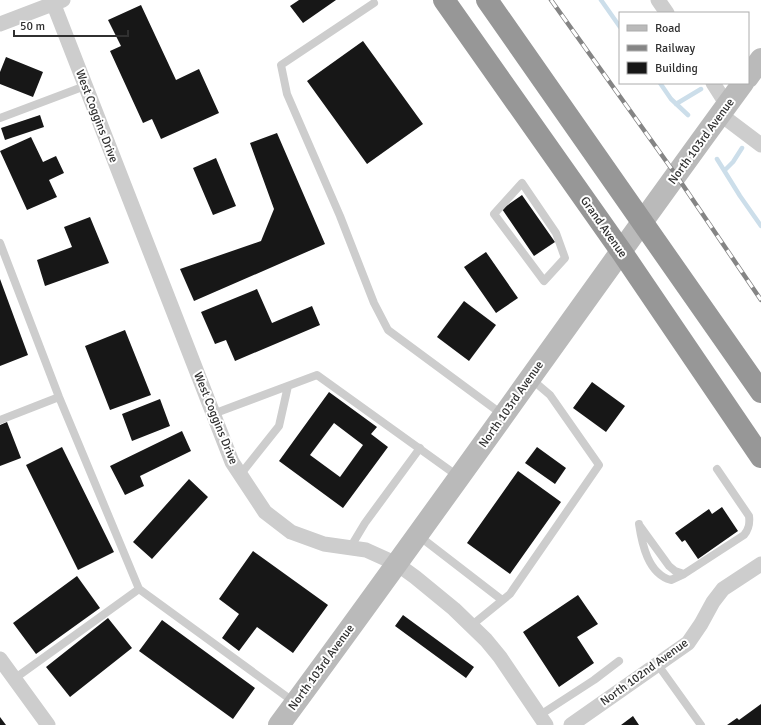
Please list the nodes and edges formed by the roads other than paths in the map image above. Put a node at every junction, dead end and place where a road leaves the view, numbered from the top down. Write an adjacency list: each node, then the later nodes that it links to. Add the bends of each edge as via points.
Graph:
1 (444, 0): 19 (highway, Grand Avenue)
2 (487, 0): 17 (highway)
3 (658, 0): 6 (street)
4 (56, 1): 7 (street); 12 (street, West Coggins Drive)
5 (374, 3): 25 (lane, via 281,65 287,94 340,216 374,304 388,330)
6 (666, 12)
7 (0, 24)
8 (761, 59): 9 (street)
9 (749, 75)
10 (713, 84): 13 (street)
11 (742, 84): 13 (street, North 103rd Avenue)
12 (85, 86): 14 (lane); 24 (street, West Coggins Drive)
13 (724, 110): 15 (street); 17 (street, North 103rd Avenue)
14 (0, 118)
15 (761, 145)
16 (522, 182): 16 (lane, via 494,214 544,281 565,258 556,233)
17 (642, 222): 19 (street, North 103rd Avenue); 22 (highway)
18 (0, 243): 23 (lane)
19 (621, 251): 20 (street, North 103rd Avenue); 28 (highway, Grand Avenue)
20 (530, 378): 25 (street, North 103rd Avenue); 38 (lane, via 550,395 599,465 510,594)
21 (288, 386): 24 (lane); 27 (lane, via 317,375); 30 (lane, via 279,426)
22 (761, 392)
23 (59, 397): 26 (lane); 37 (lane)
24 (213, 414): 30 (street, West Coggins Drive, via 232,462)
25 (504, 415): 31 (street, North 103rd Avenue)
26 (0, 420)
27 (420, 448): 31 (lane); 33 (lane, via 365,523)
28 (761, 457)
29 (717, 469): 36 (lane, via 749,516 748,529 744,535)
30 (240, 475): 33 (street, West Coggins Drive, via 265,512 291,532 324,544)
31 (460, 477): 32 (street, North 103rd Avenue)
32 (418, 535): 34 (street, North 103rd Avenue); 38 (lane)
33 (350, 548): 34 (street, West Coggins Drive, via 366,550)
34 (397, 564): 39 (street, West Coggins Drive); 44 (street, North 103rd Avenue)
35 (761, 564): 42 (street, North 102nd Avenue, via 723,589 688,643)
36 (684, 574): 36 (lane, via 669,566 639,524 643,549 660,576 671,580)
37 (139, 589): 43 (lane); 44 (lane)
38 (502, 600): 39 (lane)
39 (472, 625): 45 (street, West Coggins Drive, via 500,657)
40 (0, 660): 43 (street)
41 (619, 661): 45 (lane)
42 (658, 665): 48 (street, North 102nd Avenue); 49 (lane)
43 (14, 679): 46 (street)
44 (295, 703): 47 (street, North 103rd Avenue)
45 (543, 720)
46 (48, 725)
47 (279, 725)
48 (571, 725)
49 (701, 725)

